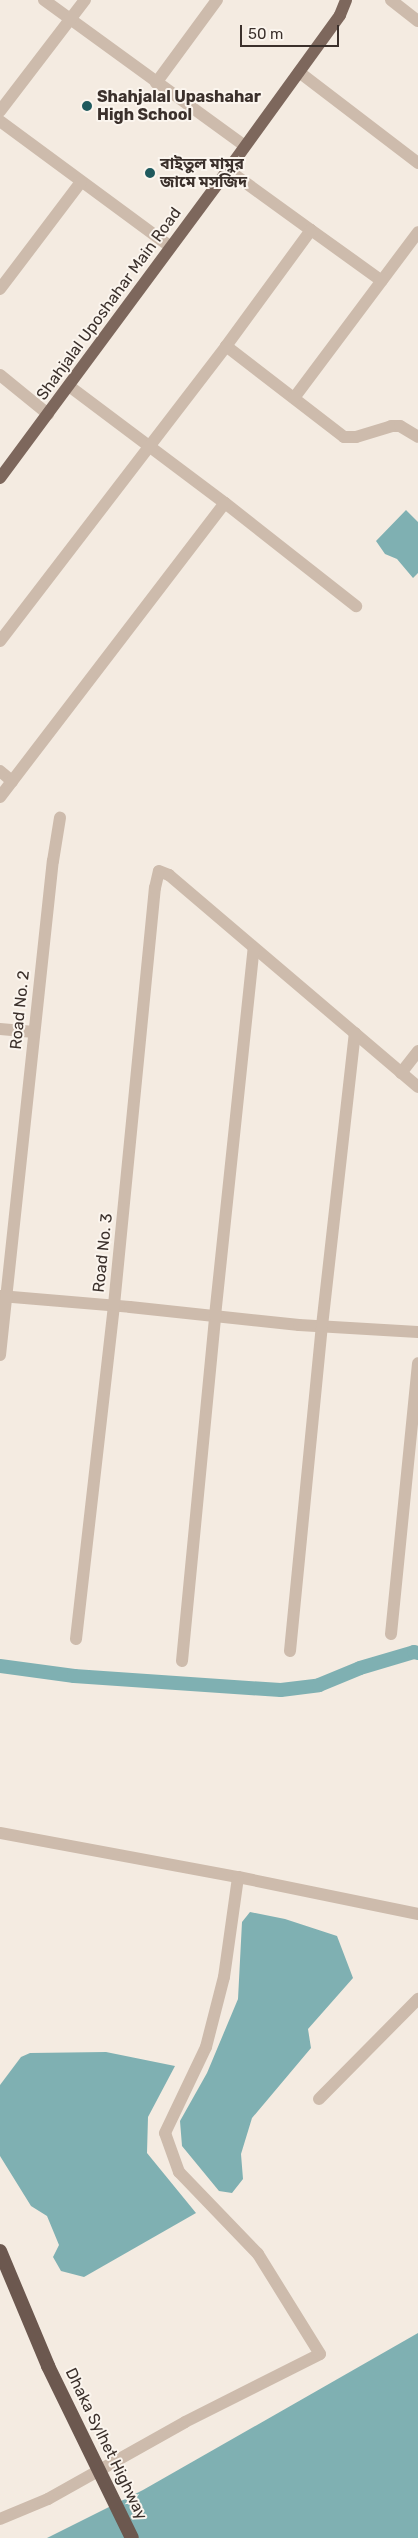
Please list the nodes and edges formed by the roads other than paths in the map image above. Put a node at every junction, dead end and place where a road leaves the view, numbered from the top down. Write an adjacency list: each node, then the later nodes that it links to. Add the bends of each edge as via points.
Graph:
1 (44, 0): 6 (street)
2 (85, 0): 6 (street)
3 (217, 0): 9 (street)
4 (346, 0): 8 (main road, Shahjalal Uposhahar Main Road, via 340,15)
5 (390, 0): 7 (street)
6 (70, 20): 9 (street); 10 (street)
7 (418, 21)
8 (299, 72): 12 (main road, Shahjalal Uposhahar Main Road); 13 (street)
9 (156, 83): 12 (street)
10 (0, 111)
11 (0, 121): 15 (street)
12 (245, 146): 14 (main road, Shahjalal Uposhahar Main Road)
13 (418, 164)
14 (228, 170): 16 (street); 18 (main road, Shahjalal Uposhahar Main Road)
15 (81, 182): 18 (street); 20 (street)
16 (310, 230): 19 (street); 21 (street)
17 (418, 232): 19 (street)
18 (171, 247): 23 (main road, Shahjalal Uposhahar Main Road)
19 (382, 281): 24 (street)
20 (0, 289)
21 (226, 346): 24 (street); 27 (street)
22 (0, 375): 25 (street)
23 (69, 386): 25 (main road, Shahjalal Uposhahar Main Road); 27 (street)
24 (294, 398): 26 (street, via 344,437 356,438 391,426 400,426)
25 (48, 414): 28 (main road, Shahjalal Uposhahar Main Road)
26 (418, 437)
27 (148, 447): 29 (street); 31 (street)
28 (0, 478)
29 (225, 503): 30 (street); 33 (street)
30 (356, 606)
31 (0, 641)
32 (0, 771): 33 (street)
33 (12, 781): 34 (street)
34 (0, 797)
35 (60, 818): 38 (street, Road No. 2)
36 (254, 948): 39 (street); 44 (street, Road No. 3, via 169,875 159,871); 45 (street)
37 (0, 1029): 38 (street)
38 (34, 1032): 43 (street, Road No. 2)
39 (355, 1033): 41 (street); 46 (street)
40 (418, 1051): 41 (street)
41 (401, 1073): 42 (street)
42 (418, 1087)
43 (3, 1297): 44 (street); 48 (street, Road No. 2)
44 (114, 1305): 45 (street); 51 (street, Road No. 3)
45 (215, 1316): 46 (street); 53 (street)
46 (322, 1326): 47 (street); 52 (street)
47 (418, 1332)
48 (0, 1356)
49 (418, 1363): 50 (street)
50 (392, 1634)
51 (76, 1639)
52 (290, 1651)
53 (182, 1661)
54 (0, 1833): 55 (street)
55 (238, 1877): 56 (street); 60 (street, via 224,1977 206,2047 165,2133 179,2172 258,2254 320,2354 185,2422 48,2499)
56 (418, 1914)
57 (418, 1999): 58 (street)
58 (319, 2099)
59 (0, 2251): 61 (highway, Dhaka Sylhet Highway, bridge, via 48,2366)
60 (0, 2519)
61 (132, 2538)

